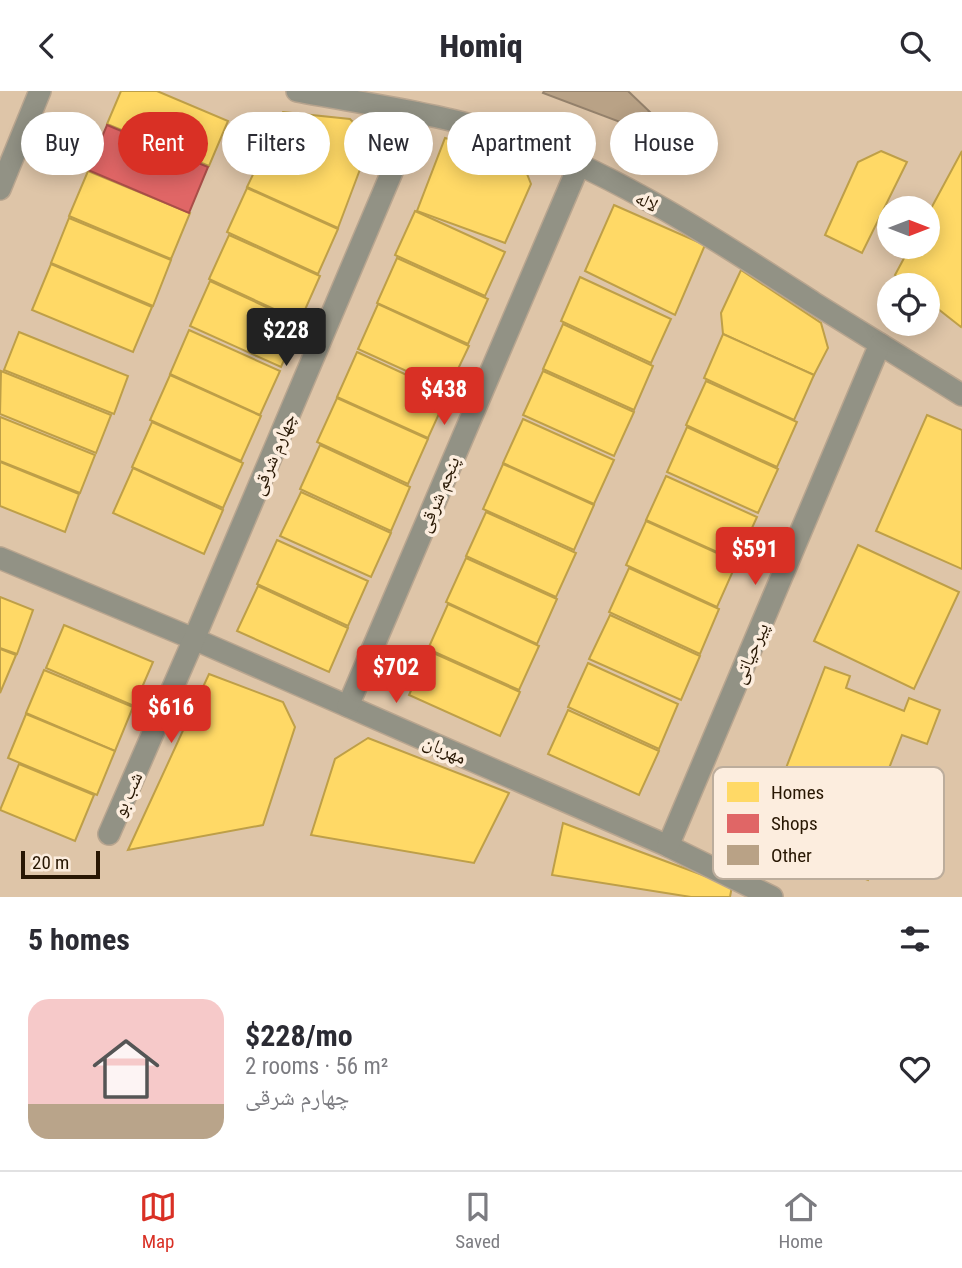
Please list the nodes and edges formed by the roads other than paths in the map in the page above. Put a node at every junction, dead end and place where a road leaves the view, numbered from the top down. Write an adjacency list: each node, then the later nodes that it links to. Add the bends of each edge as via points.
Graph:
1 (40, 91): 7 (street)
2 (296, 91): 3 (street, لاله)
3 (412, 112)
4 (596, 174): 8 (street, لاله, via 703,232)
5 (391, 175): 11 (street, چهارم شرقی)
6 (575, 175): 12 (street, پنجم شرقی)
7 (0, 189)
8 (880, 344): 9 (street, لاله); 14 (street, پیرحیاتی)
9 (962, 394)
10 (0, 558): 11 (street, مهربان)
11 (194, 639): 12 (street, مهربان); 13 (street, شب بو)
12 (348, 706): 14 (street, مهربان)
13 (109, 834)
14 (668, 846): 15 (street, مهربان)
15 (713, 868)
16 (735, 879): 17 (street, مهربان)
17 (772, 897)

